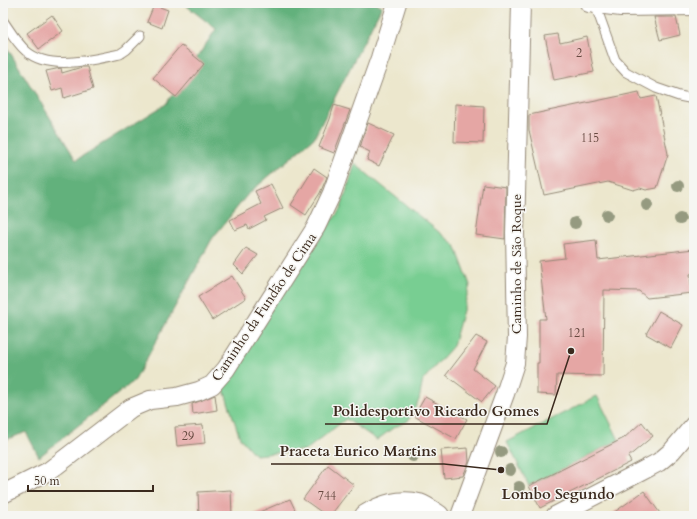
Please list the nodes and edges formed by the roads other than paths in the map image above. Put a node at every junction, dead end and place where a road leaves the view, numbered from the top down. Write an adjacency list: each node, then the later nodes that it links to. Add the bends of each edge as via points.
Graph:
1 (397, 3): 9 (street, Caminho da Fundão de Cima, via 332,193 316,227 226,369 212,385 199,391 150,400 131,408 49,471)
2 (521, 3): 12 (street, Caminho de São Roque, via 515,233 517,337 514,363)
3 (592, 4): 4 (street, via 621,7); 7 (lane, via 615,60 626,72 656,88)
4 (694, 6)
5 (3, 22): 6 (lane, via 26,51 34,57 63,63 120,54)
6 (140, 36)
7 (694, 99)
8 (694, 425): 13 (street, via 659,462)
9 (3, 494)
10 (366, 516): 11 (main road, via 383,507 407,503 420,505)
11 (438, 516)
12 (460, 516)
13 (555, 516)

